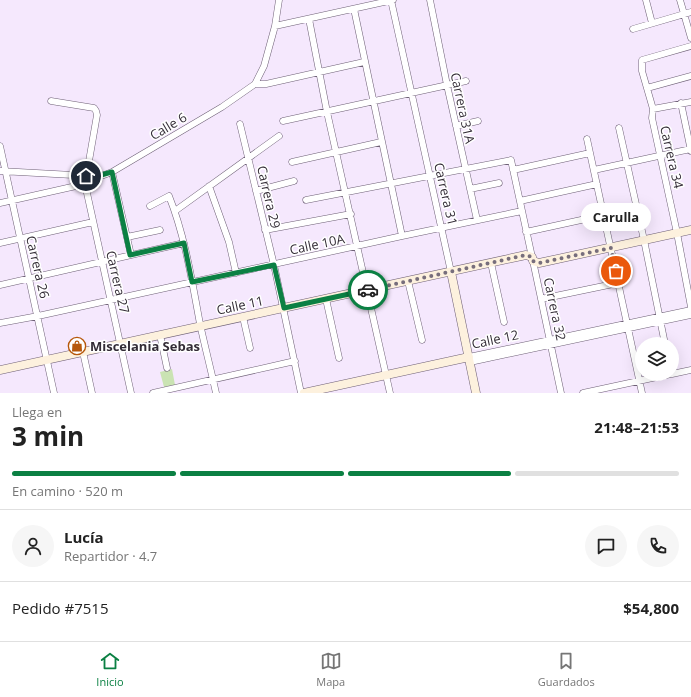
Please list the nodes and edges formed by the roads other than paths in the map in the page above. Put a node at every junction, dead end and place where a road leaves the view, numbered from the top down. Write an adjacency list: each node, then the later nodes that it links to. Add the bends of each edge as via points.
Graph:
1 (279, 0): 10 (street, Calle 6)
2 (392, 0): 6 (street); 21 (street, Carrera 31)
3 (430, 0): 19 (street, Carrera 31A)
4 (646, 0): 9 (street)
5 (680, 0): 7 (street)
6 (354, 9): 8 (street); 14 (street)
7 (688, 13): 9 (street); 12 (street)
8 (309, 18): 10 (street); 15 (street)
9 (652, 23): 11 (street)
10 (275, 26): 18 (street, Calle 6, via 264,66)
11 (633, 29)
12 (691, 38)
13 (691, 46): 20 (street, Carrera 34, via 642,60)
14 (364, 62): 15 (street); 23 (street)
15 (319, 72): 18 (street, via 266,84); 27 (street)
16 (691, 76): 20 (street)
17 (466, 81): 19 (street)
18 (255, 84): 48 (street, Calle 6, via 222,107)
19 (447, 85): 21 (street); 31 (street, Carrera 31A)
20 (647, 88): 26 (street, Carrera 34)
21 (411, 93): 23 (street); 50 (street, Carrera 31)
22 (51, 101): 49 (street, Carrera 27, via 94,108 96,111)
23 (373, 102): 27 (street); 35 (street)
24 (691, 102): 25 (street)
25 (681, 103): 26 (street); 37 (street)
26 (653, 109): 40 (street, Carrera 34, via 652,118)
27 (327, 112): 28 (street); 38 (street)
28 (284, 121)
29 (478, 121): 31 (street)
30 (240, 124): 41 (street, Carrera 29)
31 (456, 126): 44 (street, Carrera 31A)
32 (619, 128): 43 (street)
33 (279, 136): 41 (street)
34 (587, 139): 39 (street)
35 (381, 142): 38 (street); 54 (street)
36 (0, 149): 47 (street, Carrera 26)
37 (691, 150): 40 (street)
38 (336, 152): 42 (street); 59 (street)
39 (590, 153): 45 (street); 46 (street)
40 (660, 156): 43 (street); 76 (street, Carrera 34)
41 (248, 158): 56 (street); 58 (street, Carrera 29)
42 (292, 162)
43 (626, 163): 46 (street); 80 (street)
44 (466, 169): 45 (street, Carrera 32, via 511,160); 50 (street); 57 (street, Carrera 31A)
45 (513, 170): 62 (street, Carrera 32)
46 (594, 170): 55 (street)
47 (3, 171): 49 (street, Calle 6); 60 (street, Carrera 26)
48 (112, 172): 49 (street, Calle 6); 78 (street)
49 (86, 176): 53 (street, Carrera 27)
50 (430, 176): 54 (street); 71 (street, Carrera 31)
51 (294, 180): 58 (street)
52 (499, 183): 57 (street)
53 (85, 184): 60 (street); 70 (street, Carrera 27)
54 (390, 184): 59 (street); 77 (street)
55 (597, 184): 62 (street); 68 (street)
56 (210, 186): 65 (street); 91 (street, via 229,242)
57 (470, 189): 69 (street, Carrera 31A)
58 (256, 191): 73 (street, Carrera 29)
59 (346, 192): 61 (street); 67 (street)
60 (12, 200): 63 (street); 79 (street, Carrera 26)
61 (306, 200)
62 (520, 201): 66 (street, Carrera 32)
63 (0, 203)
64 (150, 206): 65 (street, via 169,196)
65 (175, 211): 82 (street)
66 (522, 211): 69 (street, Calle 10A); 75 (street, Carrera 32)
67 (351, 214): 73 (street); 83 (street)
68 (604, 215): 75 (street); 84 (street)
69 (477, 220): 71 (street, Calle 10A)
70 (93, 222): 79 (street); 87 (street, Carrera 27)
71 (441, 228): 77 (street, Calle 10A); 90 (street, Carrera 31)
72 (160, 230): 78 (street)
73 (265, 230): 89 (street, Carrera 29)
74 (691, 230): 76 (street, Calle 11)
75 (526, 232): 86 (street, Carrera 32)
76 (677, 233): 80 (street, Calle 11); 102 (street, Carrera 34)
77 (402, 236): 83 (street, Calle 10A)
78 (126, 237): 85 (street)
79 (20, 238): 81 (street); 92 (street, Carrera 26)
80 (644, 240): 84 (street, Calle 11); 106 (street)
81 (0, 243)
82 (184, 243): 85 (street); 94 (street)
83 (358, 246): 89 (street, Calle 10A); 97 (street)
84 (611, 248): 86 (street, Calle 11, via 539,263); 95 (street)
85 (130, 255): 87 (street)
86 (532, 259): 88 (street, Calle 11, via 526,255); 99 (street, Carrera 32)
87 (102, 261): 92 (street); 100 (street, Carrera 27)
88 (491, 263): 90 (street, Calle 11); 107 (street)
89 (274, 265): 91 (street, Calle 10A); 101 (street, Carrera 29)
90 (451, 272): 93 (street, Calle 11); 120 (street, Carrera 31)
91 (236, 273): 94 (street, Calle 10A)
92 (29, 278): 96 (street); 104 (street, Carrera 26)
93 (408, 281): 97 (street, Calle 11); 113 (street)
94 (192, 282): 100 (street, Calle 10A); 109 (street)
95 (618, 282): 99 (street); 110 (street)
96 (0, 284)
97 (367, 290): 98 (street, Calle 11); 127 (street)
98 (326, 299): 101 (street, Calle 11); 118 (street)
99 (541, 299): 114 (street, Carrera 32)
100 (111, 300): 104 (street, Calle 10A); 115 (street, Carrera 27)
101 (284, 308): 105 (street, Calle 11); 121 (street, Carrera 29)
102 (691, 308): 106 (street, Calle 12)
103 (691, 315): 106 (street, Calle 12)
104 (38, 316): 108 (street, Calle 10A); 119 (street, Carrera 26)
105 (243, 317): 109 (street, Calle 11); 116 (street)
106 (660, 319): 110 (street, Calle 12); 112 (street)
107 (504, 322)
108 (0, 323)
109 (200, 326): 111 (street, Calle 11); 128 (street)
110 (627, 326): 114 (street, Calle 12); 122 (street)
111 (160, 335): 115 (street, Calle 11); 123 (street)
112 (664, 337)
113 (422, 340)
114 (550, 342): 120 (street, Calle 12); 139 (street, Carrera 32)
115 (121, 344): 117 (street, Calle 11); 132 (street, Carrera 27)
116 (250, 348)
117 (83, 352): 119 (street, Calle 11); 131 (street)
118 (339, 358)
119 (47, 360): 124 (street, Calle 11); 130 (street, Carrera 26)
120 (469, 360): 127 (street, Calle 12); 138 (street, Carrera 31)
121 (295, 361): 128 (street); 135 (street, Carrera 29)
122 (635, 363)
123 (167, 368)
124 (0, 370)
125 (691, 370): 126 (street)
126 (679, 373)
127 (387, 377): 135 (street, Calle 12); 136 (street, Calle 12); 137 (street)
128 (213, 380): 133 (street); 134 (street)
129 (639, 381): 140 (street); 141 (street)
130 (54, 393)
131 (92, 393)
132 (131, 393)
133 (153, 393)
134 (216, 393)
135 (303, 393)
136 (323, 393)
137 (390, 393)
138 (476, 393)
139 (561, 393)
140 (583, 393)
141 (642, 393)

